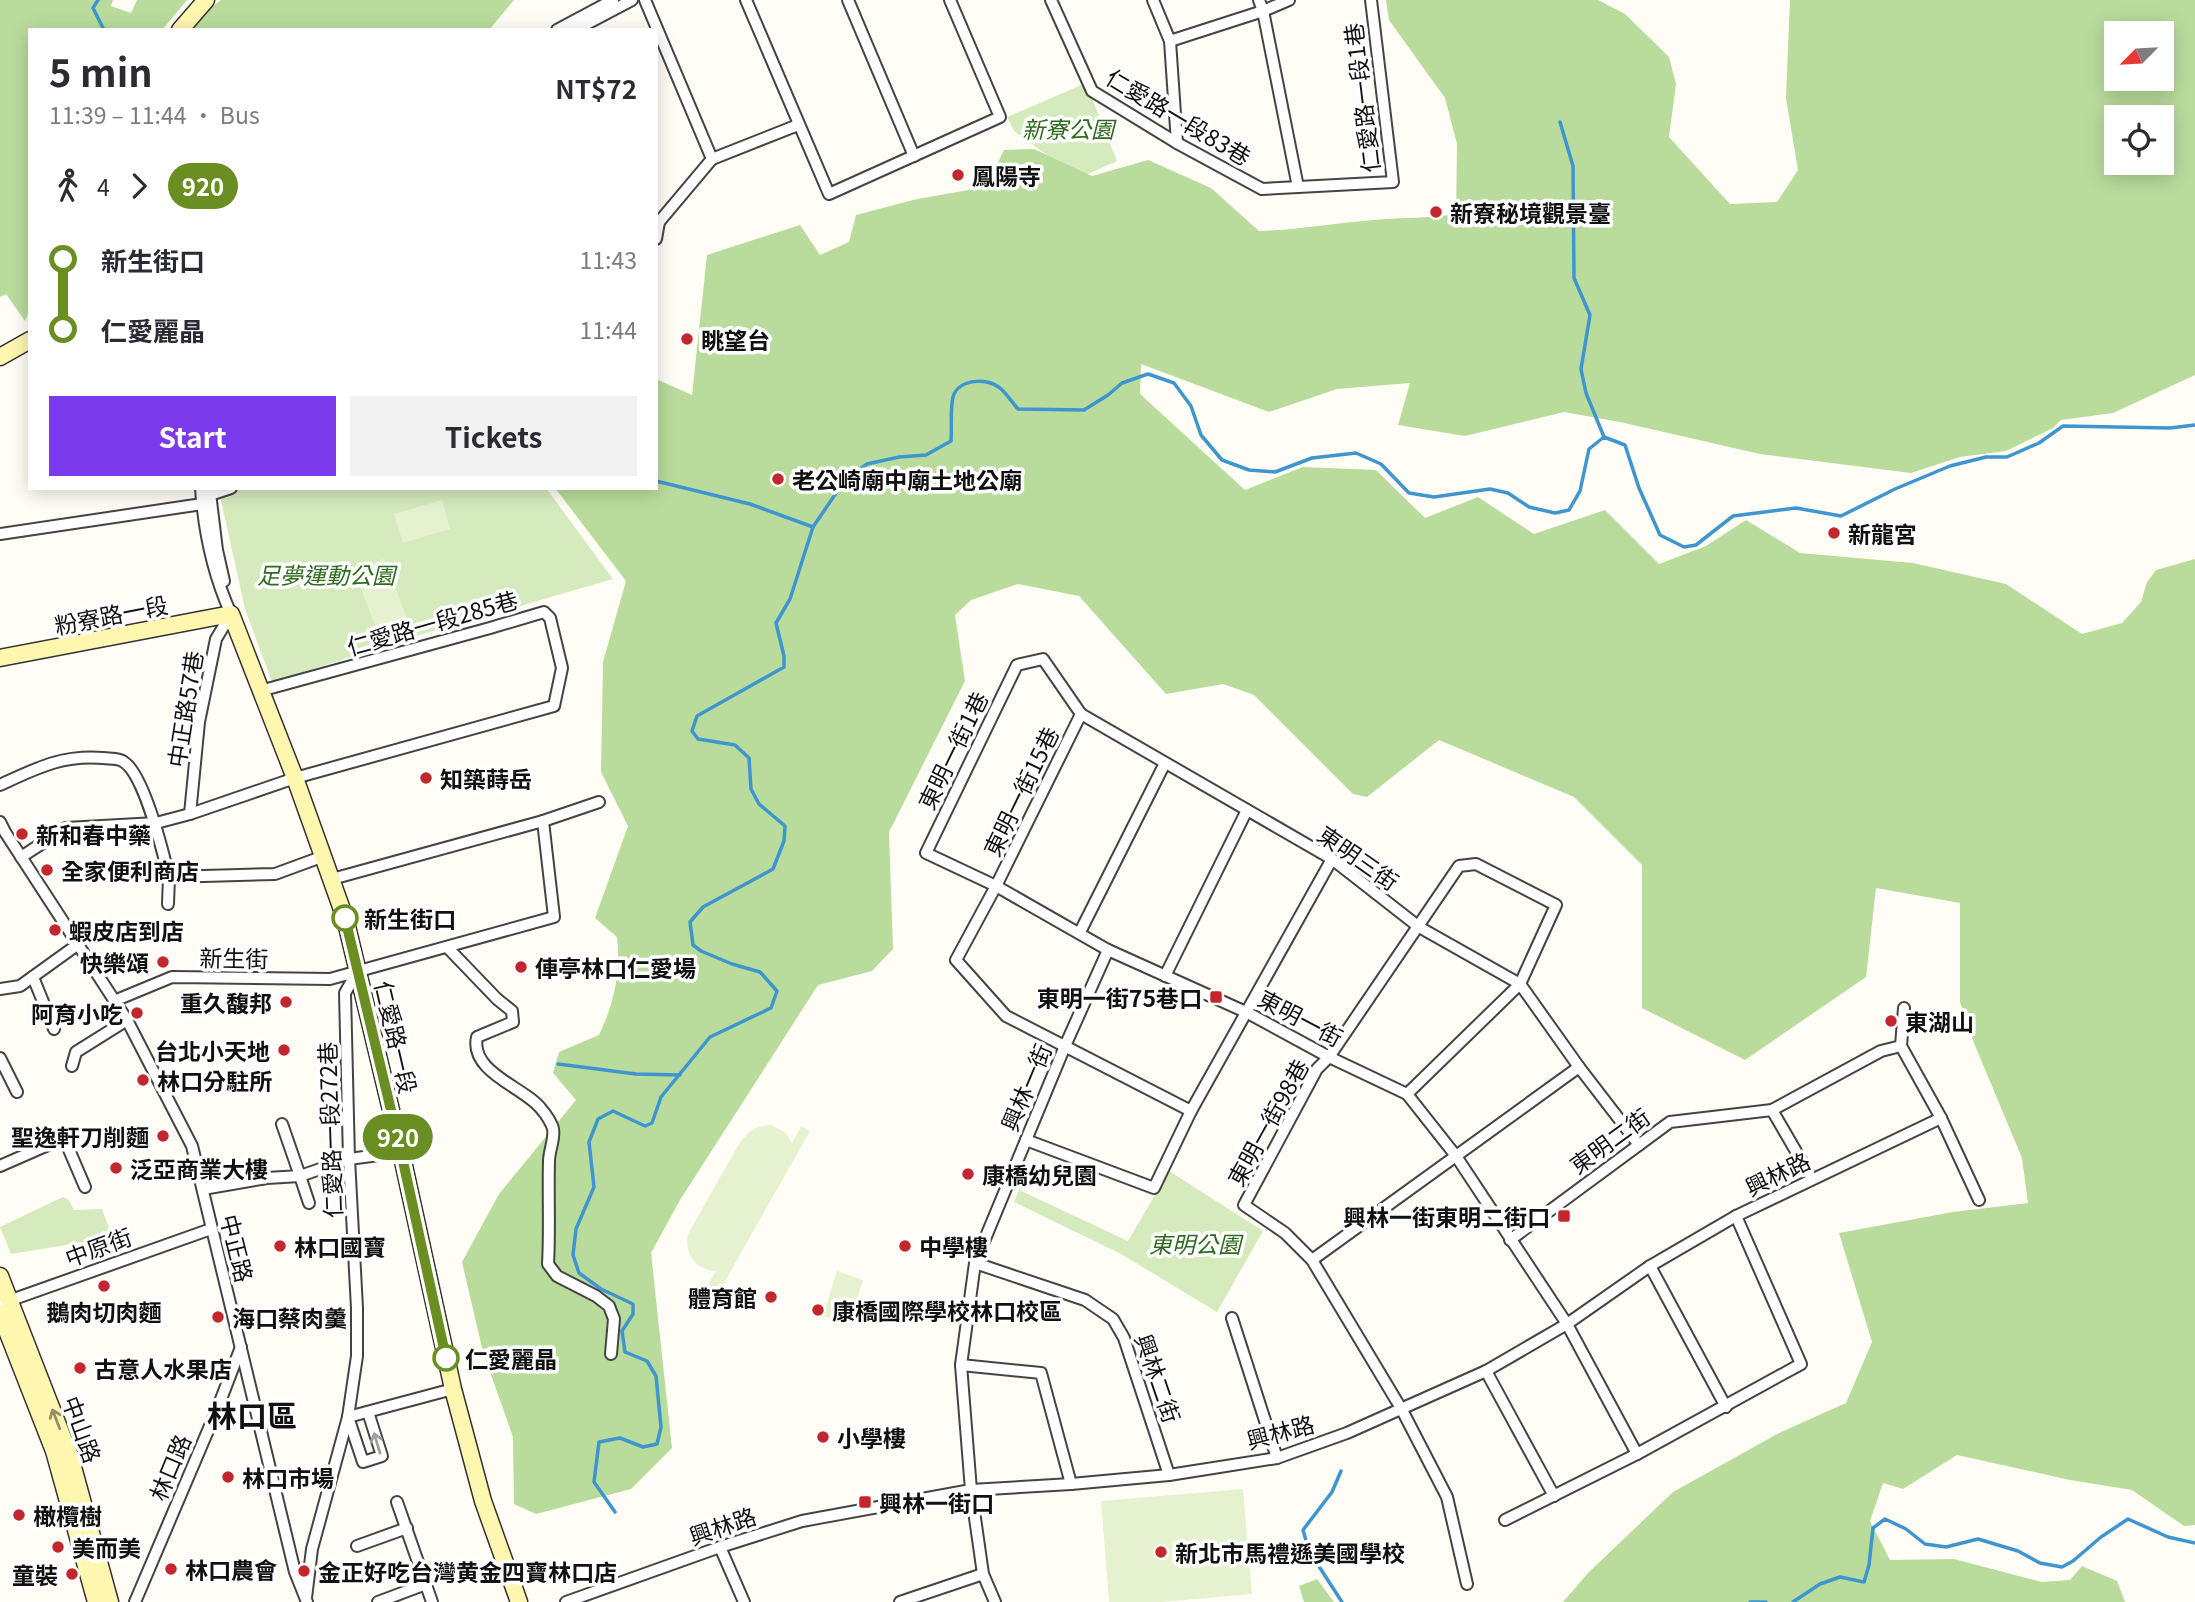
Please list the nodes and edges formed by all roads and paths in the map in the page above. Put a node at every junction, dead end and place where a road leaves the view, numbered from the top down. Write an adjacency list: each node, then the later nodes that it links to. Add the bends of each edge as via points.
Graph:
1 (206, 0): 13 (main road)
2 (613, 0): 14 (street)
3 (632, 0): 15 (street)
4 (645, 0): 16 (street)
5 (746, 0): 19 (street)
6 (848, 0): 21 (street)
7 (950, 0): 21 (street, via 1000,117)
8 (1051, 0): 20 (street, 仁愛路一段83巷, via 1092,91)
9 (1153, 0): 18 (street)
10 (1289, 0): 12 (street)
11 (1371, 0): 23 (street, 仁愛路一段1巷, via 1393,182)
12 (1261, 5): 18 (street); 23 (street)
13 (182, 28)
14 (561, 28)
15 (579, 28)
16 (657, 28)
17 (658, 31): 22 (street)
18 (1170, 41): 20 (street)
19 (798, 125): 21 (street, via 829,194); 22 (street)
20 (1177, 143): 23 (street, 仁愛路一段83巷, via 1262,189)
21 (914, 156)
22 (712, 159): 24 (street)
23 (1298, 187)
24 (658, 220)
25 (28, 341): 26 (main road)
26 (0, 357)
27 (207, 490): 28 (street, 仁愛路一段); 30 (street, 仁愛路一段)
28 (202, 504): 29 (street); 30 (street, 仁愛路一段, via 209,552)
29 (0, 534)
30 (231, 614): 31 (main road, 粉寮路一段); 33 (main road, 仁愛路一段); 40 (street, 中正路57巷, via 216,639 199,722)
31 (0, 658)
32 (1017, 665): 34 (street, 東明三街, via 1042,659); 44 (street, 東明一街1巷)
33 (260, 691): 36 (main road, 仁愛路一段); 36 (street, 仁愛路一段285巷, via 544,612 550,618 562,668 554,706)
34 (1081, 714): 35 (street, 東明三街); 50 (street, 東明一街15巷)
35 (1165, 763): 39 (street, 東明三街); 53 (street)
36 (295, 778): 40 (street); 46 (main road, 仁愛路一段)
37 (0, 785): 42 (street, via 45,764 79,757 122,759 131,767)
38 (599, 802): 41 (street)
39 (1247, 810): 47 (street, 東明三街); 58 (street)
40 (190, 814): 42 (street)
41 (543, 821): 49 (street); 55 (street, 新生街, via 554,917)
42 (156, 822): 45 (street, via 66,828); 48 (street)
43 (2, 829): 45 (street, 中正路)
44 (926, 853): 50 (street, 東明一街)
45 (20, 856): 54 (street, 中正路)
46 (324, 856): 48 (street, via 275,874); 49 (main road, 仁愛路一段)
47 (1332, 859): 52 (street, 東明三街); 64 (street)
48 (169, 877): 51 (street)
49 (332, 879): 57 (main road, 仁愛路一段)
50 (996, 886): 53 (street, 東明一街); 67 (street, 東明一街15巷, via 956,960 1006,1017)
51 (168, 904)
52 (1419, 927): 60 (street, 東明三街); 60 (street, via 1459,866 1475,864 1556,905); 69 (street)
53 (1080, 932): 56 (street, 東明一街)
54 (78, 945): 59 (street); 62 (street, 中正路)
55 (447, 947): 57 (street, 新生街); 102 (street, via 512,1012 513,1022 477,1037 475,1044 481,1059 541,1108 553,1129 548,1264 557,1276 609,1306 614,1319)
56 (1108, 950): 58 (street, 東明一街); 67 (street, 興林一街)
57 (358, 970): 62 (street, 新生街, via 330,979 172,977); 81 (main road, 仁愛路一段); 83 (street, 仁愛路一段272巷, via 345,993)
58 (1165, 976): 64 (street, 東明一街)
59 (33, 977): 61 (street, via 20,986); 66 (street)
60 (1520, 984): 72 (street, 東明三街); 74 (street)
61 (0, 989)
62 (114, 1000): 65 (street, 中正路)
63 (1903, 1008): 68 (street)
64 (1248, 1013): 69 (street, 東明一街); 76 (street)
65 (127, 1020): 71 (street, via 76,1052); 88 (street, 中正路, via 192,1146)
66 (54, 1029)
67 (1065, 1046): 76 (street); 79 (street, 興林一街)
68 (1901, 1046): 75 (street, 東明二街, via 1881,1051); 77 (street)
69 (1329, 1056): 74 (street, 東明一街); 94 (street, 東明一街98巷, via 1317,1069 1244,1205 1285,1233)
70 (0, 1058): 73 (street)
71 (72, 1066)
72 (1579, 1067): 80 (street, 東明三街); 82 (street)
73 (17, 1092)
74 (1407, 1094): 82 (street, 東明一街)
75 (1772, 1110): 80 (street, 東明二街, via 1670,1122); 86 (street)
76 (1191, 1111): 79 (street, via 1154,1188)
77 (1941, 1118): 86 (street, 興林路); 89 (street)
78 (282, 1124): 85 (street)
79 (1026, 1140): 95 (street, 興林一街)
80 (1639, 1144): 93 (street, 東明二街)
81 (401, 1152): 83 (street); 105 (main road, 仁愛路一段)
82 (1455, 1156): 93 (street, 東明一街); 94 (street)
83 (349, 1159): 85 (street); 109 (street, 仁愛路一段272巷, via 357,1356)
84 (0, 1166): 87 (street, via 64,1138)
85 (300, 1176): 88 (street); 90 (street)
86 (1812, 1179): 91 (street, 興林路)
87 (85, 1186)
88 (203, 1189): 92 (street, 中正路)
89 (1979, 1200)
90 (309, 1203)
91 (1736, 1216): 96 (street, 興林路); 106 (street, via 1801,1364)
92 (211, 1229): 98 (street, 中原街); 101 (street, 中正路)
93 (1510, 1240): 100 (street, 東明一街)
94 (1312, 1260): 107 (street)
95 (975, 1263): 103 (street, 興林一街); 112 (street, 興林二街, via 1085,1300 1113,1319 1124,1338)
96 (1650, 1265): 100 (street, 興林路); 106 (street)
97 (0, 1276): 98 (main road, 中山路)
98 (3, 1306): 125 (main road, 中山路, via 54,1451); 126 (main road, 中山路, one-way to 98, via 70,1457)
99 (1232, 1318): 111 (street)
100 (1567, 1324): 104 (street, 興林路); 110 (street, 東明一街)
101 (241, 1347): 124 (street, 中正路, via 295,1572); 127 (street, 林口路)
102 (611, 1354)
103 (961, 1365): 113 (street, via 1041,1373); 114 (street, 興林一街)
104 (1486, 1371): 107 (street, 興林路); 115 (street)
105 (453, 1389): 108 (street); 130 (main road, 仁愛路一段, via 483,1501)
106 (1726, 1406): 110 (street)
107 (1402, 1410): 111 (street, 興林路); 123 (street, via 1447,1497)
108 (368, 1412): 109 (street); 109 (street, one-way to 108, via 363,1462 382,1456)
109 (348, 1417): 124 (street, 仁愛路一段272巷, via 312,1549)
110 (1636, 1454): 115 (street)
111 (1277, 1458): 112 (street, 興林路)
112 (1169, 1475): 113 (street, 興林路)
113 (1070, 1484): 114 (street, 興林路)
114 (971, 1490): 120 (street, 興林路, via 802,1521); 121 (street, 興林一街)
115 (1554, 1496): 117 (street)
116 (397, 1502): 118 (street)
117 (1505, 1520)
118 (407, 1528): 119 (street); 122 (street)
119 (357, 1546)
120 (720, 1547): 131 (street, 興林路); 132 (street)
121 (983, 1574): 133 (street); 134 (street, 興林一街)
122 (426, 1584): 128 (street); 129 (street)
123 (1467, 1584)
124 (307, 1601)
125 (96, 1602)
126 (110, 1602)
127 (135, 1602)
128 (378, 1602)
129 (432, 1602)
130 (519, 1602)
131 (566, 1602)
132 (744, 1602)
133 (900, 1602)
134 (995, 1602)

